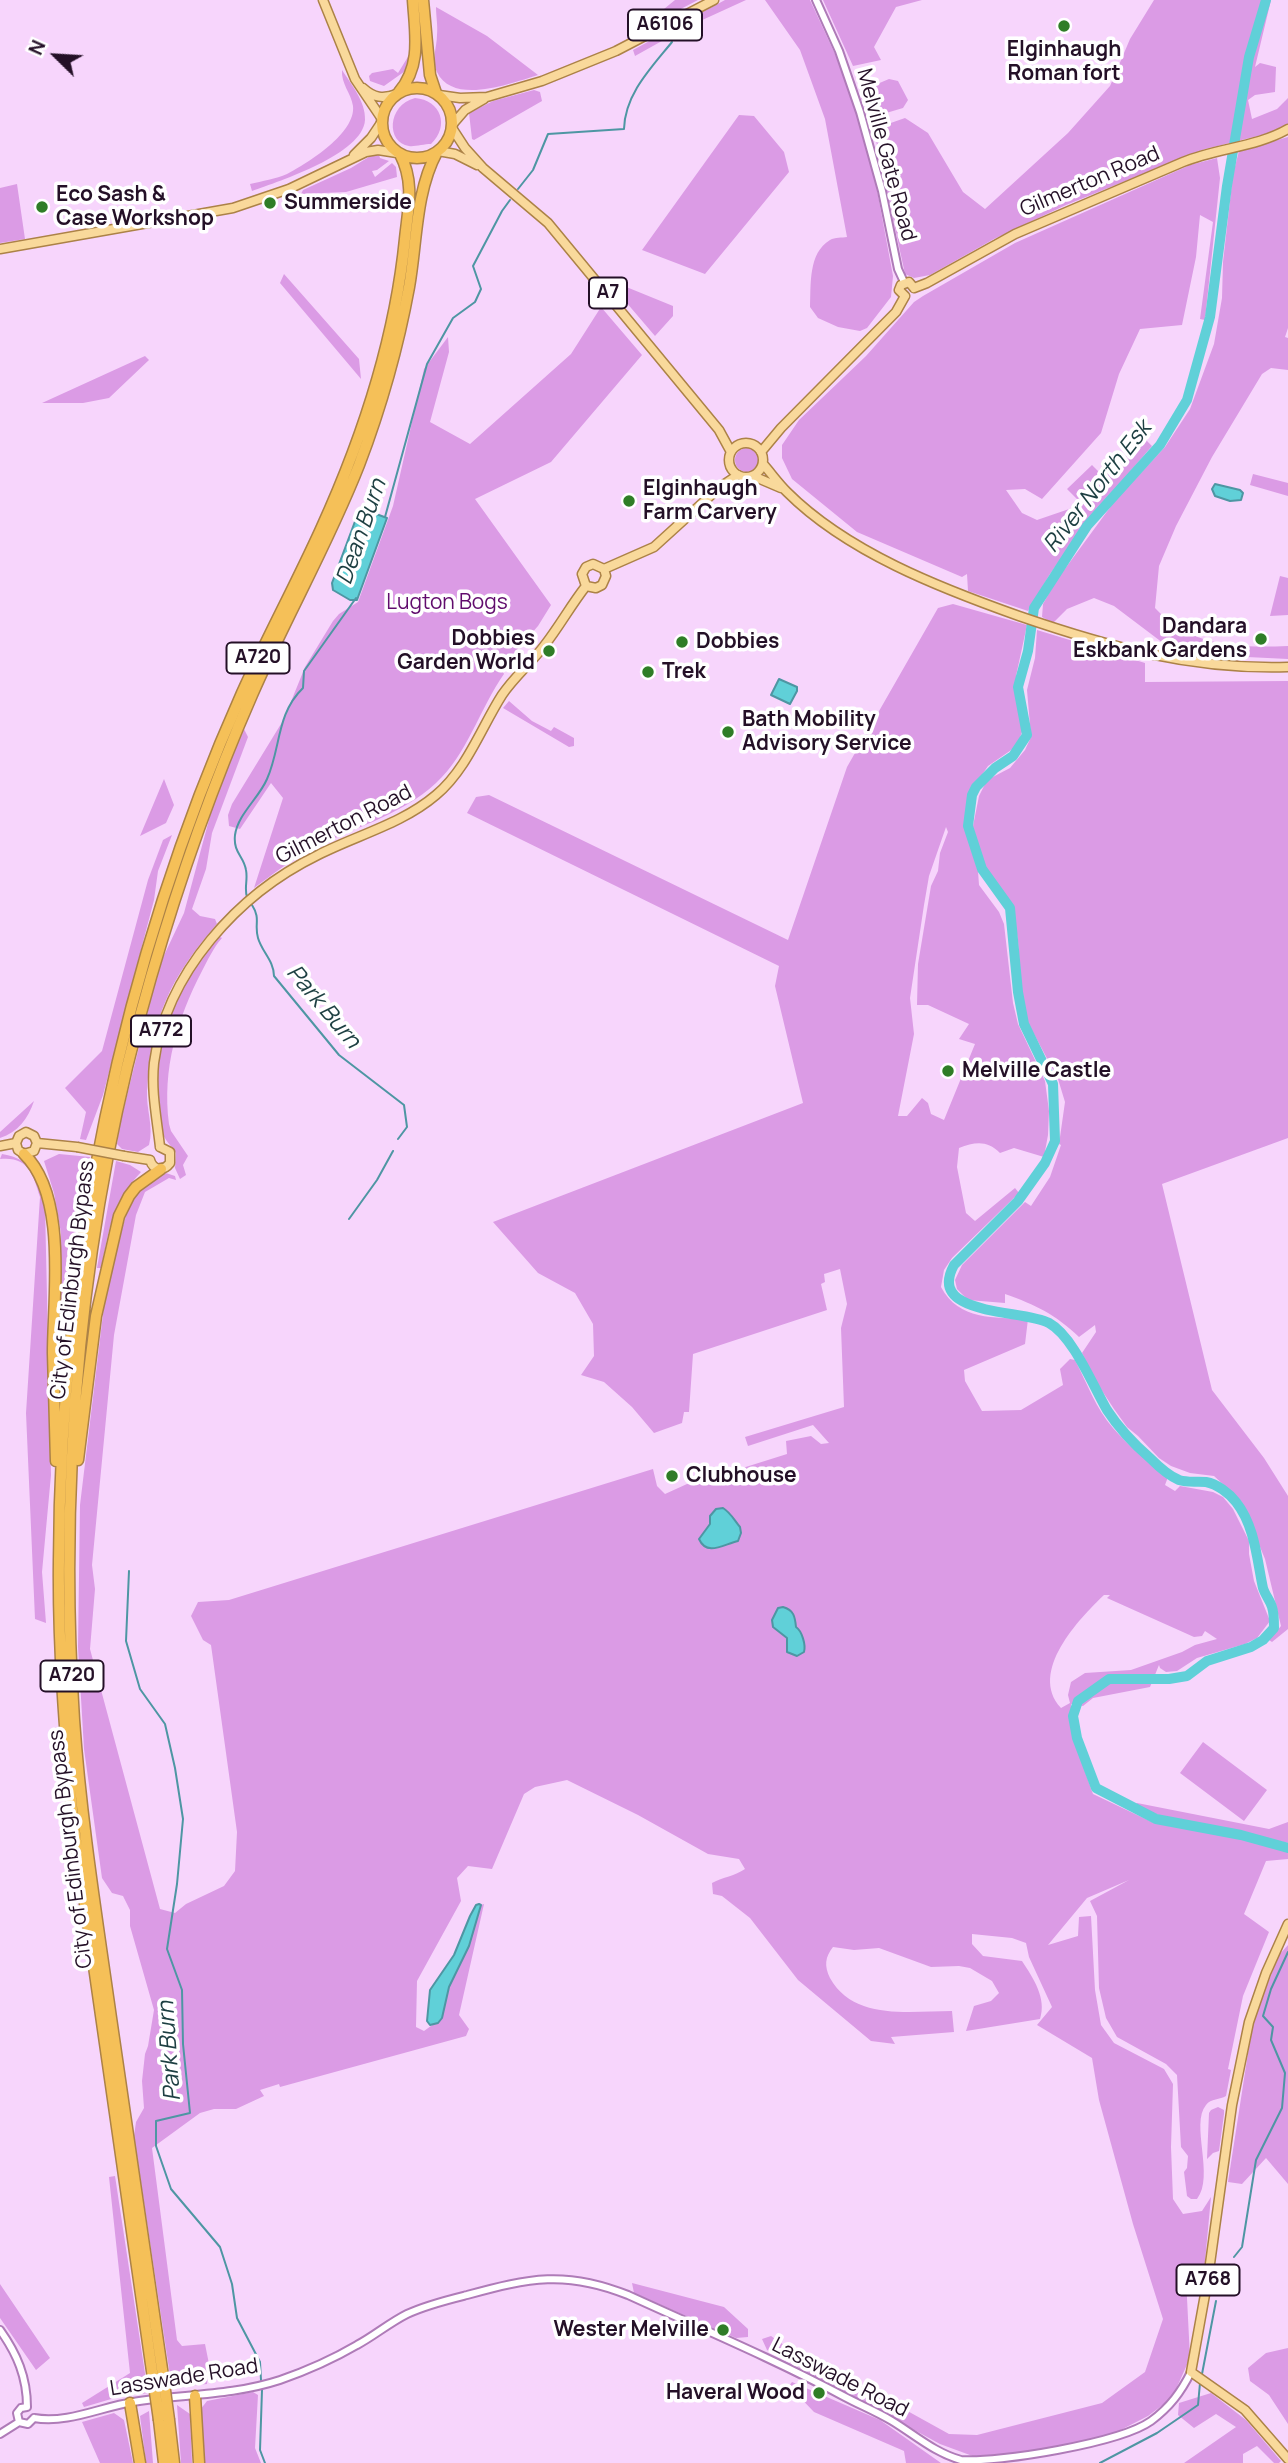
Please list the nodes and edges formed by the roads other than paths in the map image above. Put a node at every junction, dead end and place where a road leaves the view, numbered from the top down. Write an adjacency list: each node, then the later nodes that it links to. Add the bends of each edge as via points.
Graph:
1 (323, 0): 6 (main road)
2 (413, 0): 7 (highway, via 415,65)
3 (423, 0): 8 (highway, via 430,75)
4 (713, 0): 9 (main road, A6106, via 578,68)
5 (816, 0): 18 (street, Melville Gate Road, via 860,112)
6 (358, 84): 7 (main road, via 375,97); 10 (main road)
7 (398, 93): 8 (highway, via 414,88); 10 (highway, via 386,106)
8 (437, 94): 9 (main road, A6106); 11 (highway, via 450,110)
9 (487, 97): 11 (main road, A6106, via 465,110)
10 (381, 121): 14 (highway, via 387,142); 15 (main road)
11 (452, 126): 13 (highway); 16 (main road, A7)
12 (1288, 129): 19 (main road, Gilmerton Road, via 1208,153 1015,234)
13 (438, 152): 14 (highway, via 419,158); 16 (main road, A7, via 455,154); 41 (highway, City of Edinburgh Bypass / A720, via 424,182 397,342 368,441 216,781 137,1026 91,1257 76,1401)
14 (399, 153): 15 (main road, via 378,150); 42 (highway, City of Edinburgh Bypass / A720, via 410,187 401,273 371,400 327,515 262,649 200,797 152,935 111,1090 75,1305 64,1421)
15 (350, 160): 17 (main road, via 289,190 233,208)
16 (483, 168): 22 (main road, A7, via 548,223)
17 (0, 249)
18 (904, 282): 19 (main road); 20 (main road, via 900,290)
19 (914, 288): 20 (main road)
20 (905, 296): 21 (main road, via 896,312)
21 (781, 428): 24 (main road); 26 (main road)
22 (719, 430): 23 (main road, A7); 25 (main road, A7)
23 (743, 443): 24 (main road); 25 (main road)
24 (754, 445): 26 (main road)
25 (731, 452): 28 (main road, via 729,460)
26 (761, 452): 27 (main road)
27 (763, 464): 29 (main road); 30 (main road)
28 (735, 472): 29 (main road); 31 (main road, A772, via 654,547)
29 (753, 476): 30 (main road)
30 (787, 491): 33 (main road, via 845,537 953,593 1117,648 1210,666)
31 (604, 569): 32 (main road, A772, via 602,585 596,589); 32 (main road, A772, via 597,565 586,568 582,574)
32 (586, 586): 37 (main road, Gilmerton Road / A772, via 542,649 504,692 446,786 399,819 293,868 250,901 195,961 167,1009 154,1065)
33 (1288, 667)
34 (16, 1143): 35 (main road, via 26,1132); 36 (main road); 38 (main road)
35 (37, 1143): 38 (main road, via 34,1151); 39 (main road, bridge)
36 (0, 1146)
37 (160, 1147): 39 (main road); 40 (main road, A772, via 171,1156)
38 (24, 1154): 42 (highway, via 38,1170 52,1229)
39 (150, 1160): 40 (main road)
40 (161, 1169): 41 (highway, via 136,1187 123,1205 105,1271)
41 (69, 1551): 46 (highway, City of Edinburgh Bypass / A720, via 79,1777)
42 (59, 1560): 46 (highway, City of Edinburgh Bypass / A720, via 66,1744 74,1820)
43 (1288, 1924): 45 (main road, Lasswade Road / A768, via 1249,2022 1232,2105)
44 (0, 2329): 49 (street, via 21,2366)
45 (1197, 2376): 47 (street, Lasswade Road, via 1149,2423 1101,2442 1028,2458 965,2461 949,2457 837,2392 650,2305 615,2290 553,2278 504,2285 433,2304 298,2373 246,2389); 54 (main road, via 1245,2410)
46 (159, 2384): 51 (highway, City of Edinburgh Bypass / A720, bridge)
47 (195, 2396): 48 (street, Lasswade Road); 58 (highway)
48 (130, 2403): 50 (street, Lasswade Road, via 56,2419); 55 (highway)
49 (27, 2407): 50 (street); 52 (street, via 17,2413)
50 (34, 2418): 52 (street, via 28,2424)
51 (164, 2420): 56 (highway, City of Edinburgh Bypass / A720); 57 (highway, City of Edinburgh Bypass / A720)
52 (19, 2422): 53 (street)
53 (0, 2434)
54 (1288, 2459)
55 (140, 2463)
56 (164, 2463)
57 (174, 2463)
58 (200, 2463)

